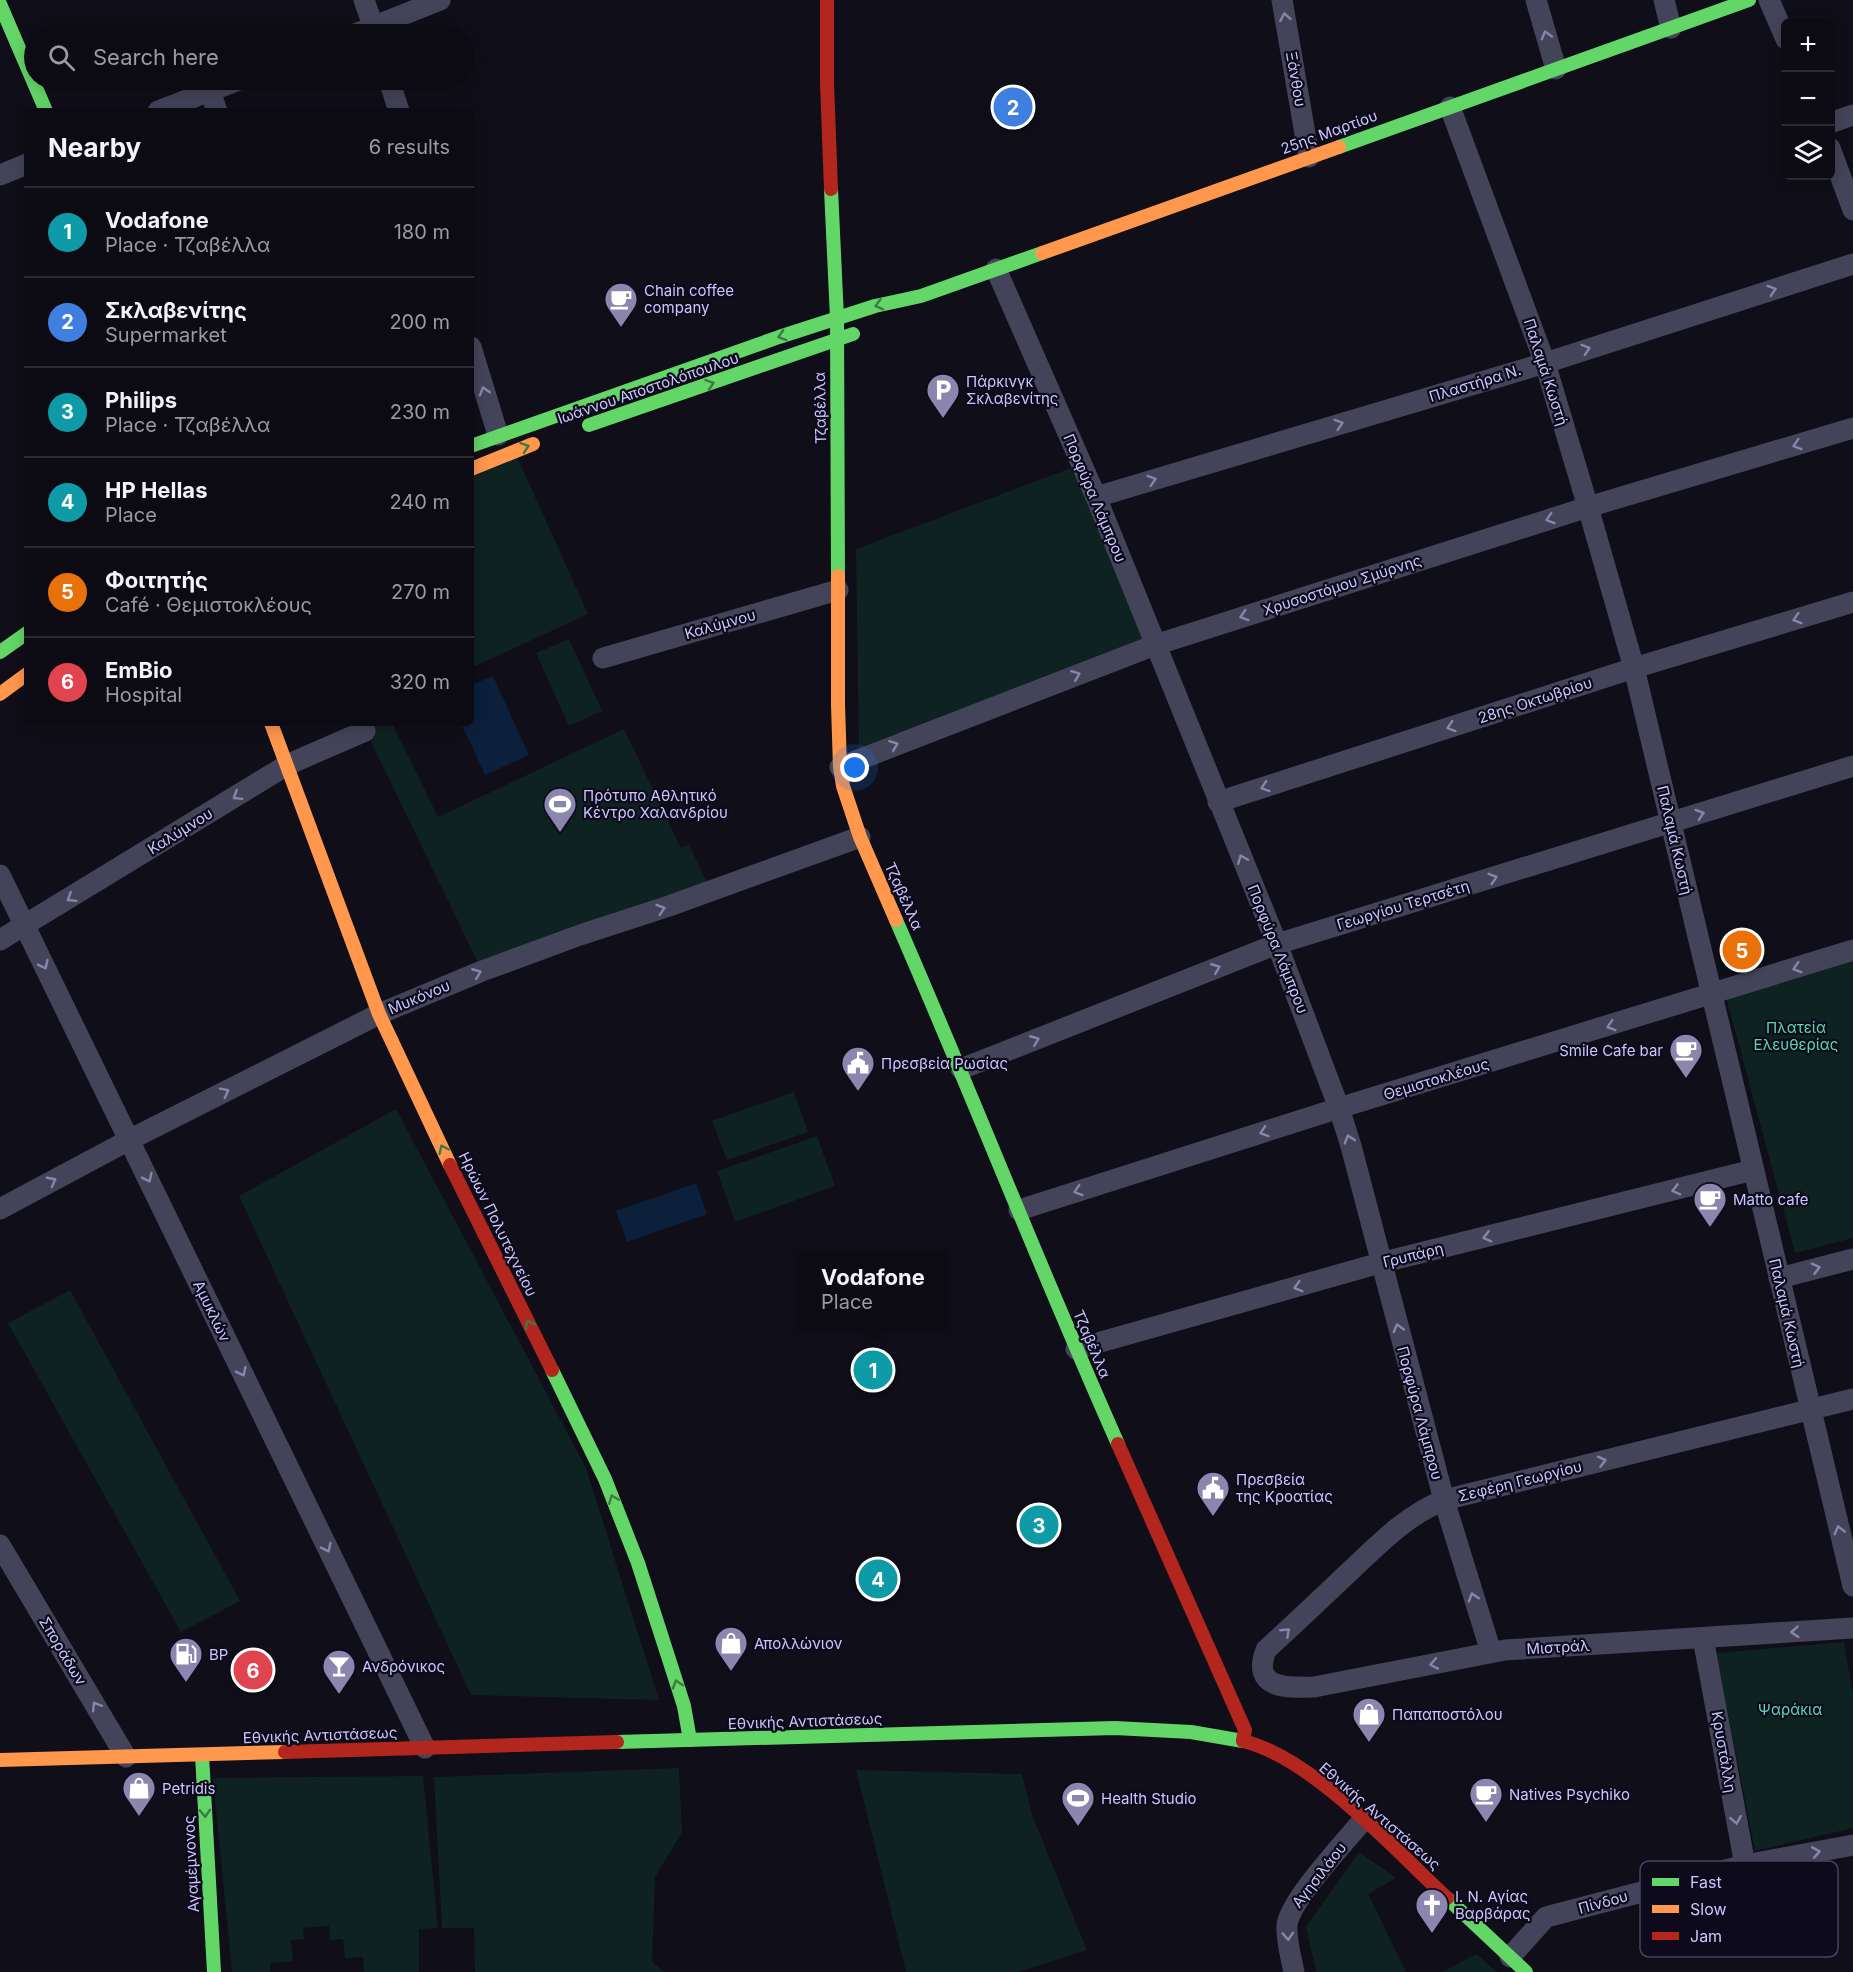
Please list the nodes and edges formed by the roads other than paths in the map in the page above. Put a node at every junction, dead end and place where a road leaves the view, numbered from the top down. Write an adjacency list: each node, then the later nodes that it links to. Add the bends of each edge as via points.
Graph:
1 (364, 0): 10 (street)
2 (441, 0): 11 (street)
3 (827, 0): 34 (street, Τζαβέλλα)
4 (1282, 0): 26 (street, Ξάνθου, one-way to 4)
5 (1536, 0): 15 (street, one-way to 5)
6 (1664, 0): 12 (street)
7 (1749, 0): 12 (street, 25ης Μαρτίου)
8 (1769, 0): 13 (street)
9 (0, 3): 14 (street)
10 (367, 24)
11 (386, 24)
12 (1671, 28): 15 (street, 25ης Μαρτίου)
13 (1781, 29)
14 (24, 59)
15 (1557, 69): 19 (street, 25ης Μαρτίου)
16 (37, 90): 20 (street)
17 (392, 90): 23 (street)
18 (210, 91): 21 (street); 22 (street)
19 (1450, 107): 26 (street, 25ης Μαρτίου); 39 (street, Παλαμά Κωστή)
20 (45, 108)
21 (166, 108)
22 (216, 108)
23 (398, 108)
24 (1853, 115): 25 (street)
25 (1835, 121)
26 (1309, 157): 32 (street, 25ης Μαρτίου)
27 (1835, 161): 30 (street)
28 (24, 165): 29 (street)
29 (0, 175)
30 (1853, 210)
31 (1853, 264): 39 (street, Πλαστήρα Ν., one-way to 31)
32 (996, 269): 33 (street, 25ης Μαρτίου); 46 (street, Πορφύρα Λάμπρου)
33 (921, 296): 34 (street, 25ης Μαρτίου, one-way to 34); 35 (street, 25ης Μαρτίου)
34 (837, 318): 37 (street, Τζαβέλλα); 42 (street, Ιωάννου Αποστολόπουλου, one-way to 42)
35 (887, 319)
36 (868, 329): 37 (street)
37 (837, 341): 41 (street, Ιωάννου Αποστολόπουλου, one-way to 37); 48 (street, Τζαβέλλα)
38 (474, 357): 42 (street, one-way to 38)
39 (1545, 363): 46 (street, Πλαστήρα Ν., one-way to 39); 47 (street, Παλαμά Κωστή)
40 (1853, 428): 47 (street, Χρυσοστόμου Σμύρνης, one-way to 47)
41 (571, 431)
42 (498, 435): 44 (street, Ιωάννου Αποστολόπουλου)
43 (548, 439): 45 (street, Ιωάννου Αποστολόπουλου, one-way to 43)
44 (474, 445)
45 (474, 468)
46 (1096, 497): 51 (street, Πορφύρα Λάμπρου)
47 (1588, 507): 51 (street, Χρυσοστόμου Σμύρνης, one-way to 51); 54 (street, Παλαμά Κωστή)
48 (838, 590): 53 (street, Καλύμνου); 60 (street, Τζαβέλλα)
49 (1853, 602): 54 (street, 28ης Οκτωβρίου, one-way to 54)
50 (24, 635): 52 (street)
51 (1155, 645): 60 (street, Χρυσοστόμου Σμύρνης, one-way to 51); 62 (street, Πορφύρα Λάμπρου)
52 (0, 652)
53 (603, 658)
54 (1634, 668): 62 (street, 28ης Οκτωβρίου, one-way to 62); 63 (street, Παλαμά Κωστή)
55 (24, 676): 56 (street)
56 (0, 694)
57 (272, 726): 59 (street, Ηρώων Πολυτεχνείου)
58 (365, 731): 59 (street, Καλύμνου)
59 (286, 765): 66 (street, Καλύμνου, one-way to 66); 71 (street, Ηρώων Πολυτεχνείου)
60 (840, 766): 64 (street, Τζαβέλλα)
61 (1853, 766): 63 (street, Γεωργίου Τερτσέτη, one-way to 61)
62 (1218, 802): 68 (street, Πορφύρα Λάμπρου, one-way to 62)
63 (1671, 823): 68 (street, Γεωργίου Τερτσέτη, one-way to 63); 70 (street, Παλαμά Κωστή)
64 (860, 837): 71 (street, Μυκόνου, one-way to 64, via 482,971); 72 (street, Τζαβέλλα)
65 (0, 875): 66 (street, Αμυκλών)
66 (25, 926): 67 (street, Καλύμνου); 74 (street, Αμυκλών, one-way to 74)
67 (0, 940)
68 (1277, 944): 72 (street, Γεωργίου Τερτσέτη, one-way to 68); 73 (street, Πορφύρα Λάμπρου)
69 (1853, 951): 70 (street, Θεμιστοκλέους, one-way to 70)
70 (1711, 995): 73 (street, Θεμιστοκλέους, one-way to 73); 75 (street, Παλαμά Κωστή)
71 (379, 1014): 74 (street, Μυκόνου, one-way to 71); 91 (street, Ηρώων Πολυτεχνείου, one-way to 71, via 684,1706 638,1563 605,1479)
72 (961, 1069): 77 (street, Τζαβέλλα)
73 (1339, 1108): 77 (street, Θεμιστοκλέους, one-way to 77); 79 (street, Πορφύρα Λάμπρου, one-way to 73)
74 (129, 1140): 76 (street, Μυκόνου, one-way to 74); 93 (street, Αμυκλών, one-way to 93)
75 (1753, 1170): 79 (street, Γρυπάρη, one-way to 79); 80 (street, Παλαμά Κωστή)
76 (0, 1209)
77 (1019, 1210): 81 (street, Τζαβέλλα)
78 (1853, 1258): 80 (street, one-way to 78)
79 (1380, 1263): 81 (street, Γρυπάρη, one-way to 81); 84 (street, Πορφύρα Λάμπρου, one-way to 79)
80 (1779, 1278): 83 (street, Παλαμά Κωστή)
81 (1076, 1349): 92 (street, Τζαβέλλα, via 1245,1730)
82 (1853, 1399): 83 (street, Σεφέρη Γεωργίου)
83 (1810, 1410): 84 (street, Σεφέρη Γεωργίου, one-way to 83); 86 (street, Παλαμά Κωστή, one-way to 83)
84 (1444, 1500): 89 (street, Πορφύρα Λάμπρου, one-way to 84); 90 (street, Σεφέρη Γεωργίου, one-way to 84, via 1262,1660 1266,1650 1392,1532 1421,1510)
85 (0, 1545): 95 (street, Σποράδων, one-way to 85)
86 (1853, 1586)
87 (1853, 1628): 88 (street, Μιστράλ, one-way to 88)
88 (1703, 1638): 89 (street, Μιστράλ); 99 (street, Κρυστάλλη, one-way to 99)
89 (1491, 1652): 90 (street, Μιστράλ, one-way to 90, via 1314,1687 1289,1688)
90 (1268, 1680)
91 (690, 1740): 92 (street, Εθνικής Αντιστάσεως, via 1115,1728); 93 (street, Εθνικής Αντιστάσεως)
92 (1243, 1740): 97 (street, Εθνικής Αντιστάσεως, via 1296,1766)
93 (424, 1748): 94 (street, Εθνικής Αντιστάσεως)
94 (202, 1755): 95 (street, Εθνικής Αντιστάσεως); 103 (street, Αγαμέμνονος, one-way to 103)
95 (126, 1757): 96 (street, Εθνικής Αντιστάσεως)
96 (0, 1760)
97 (1364, 1819): 102 (street, Εθνικής Αντιστάσεως); 104 (street, Αγησιλάου, one-way to 104, via 1290,1912 1287,1926)
98 (1853, 1845): 100 (street, Πίνδου, one-way to 98)
99 (1744, 1861)
100 (1767, 1861)
101 (1640, 1892): 102 (street, Πίνδου, via 1546,1917)
102 (1510, 1958): 105 (street, Εθνικής Αντιστάσεως)
103 (214, 1972)
104 (1294, 1972)
105 (1526, 1972)

